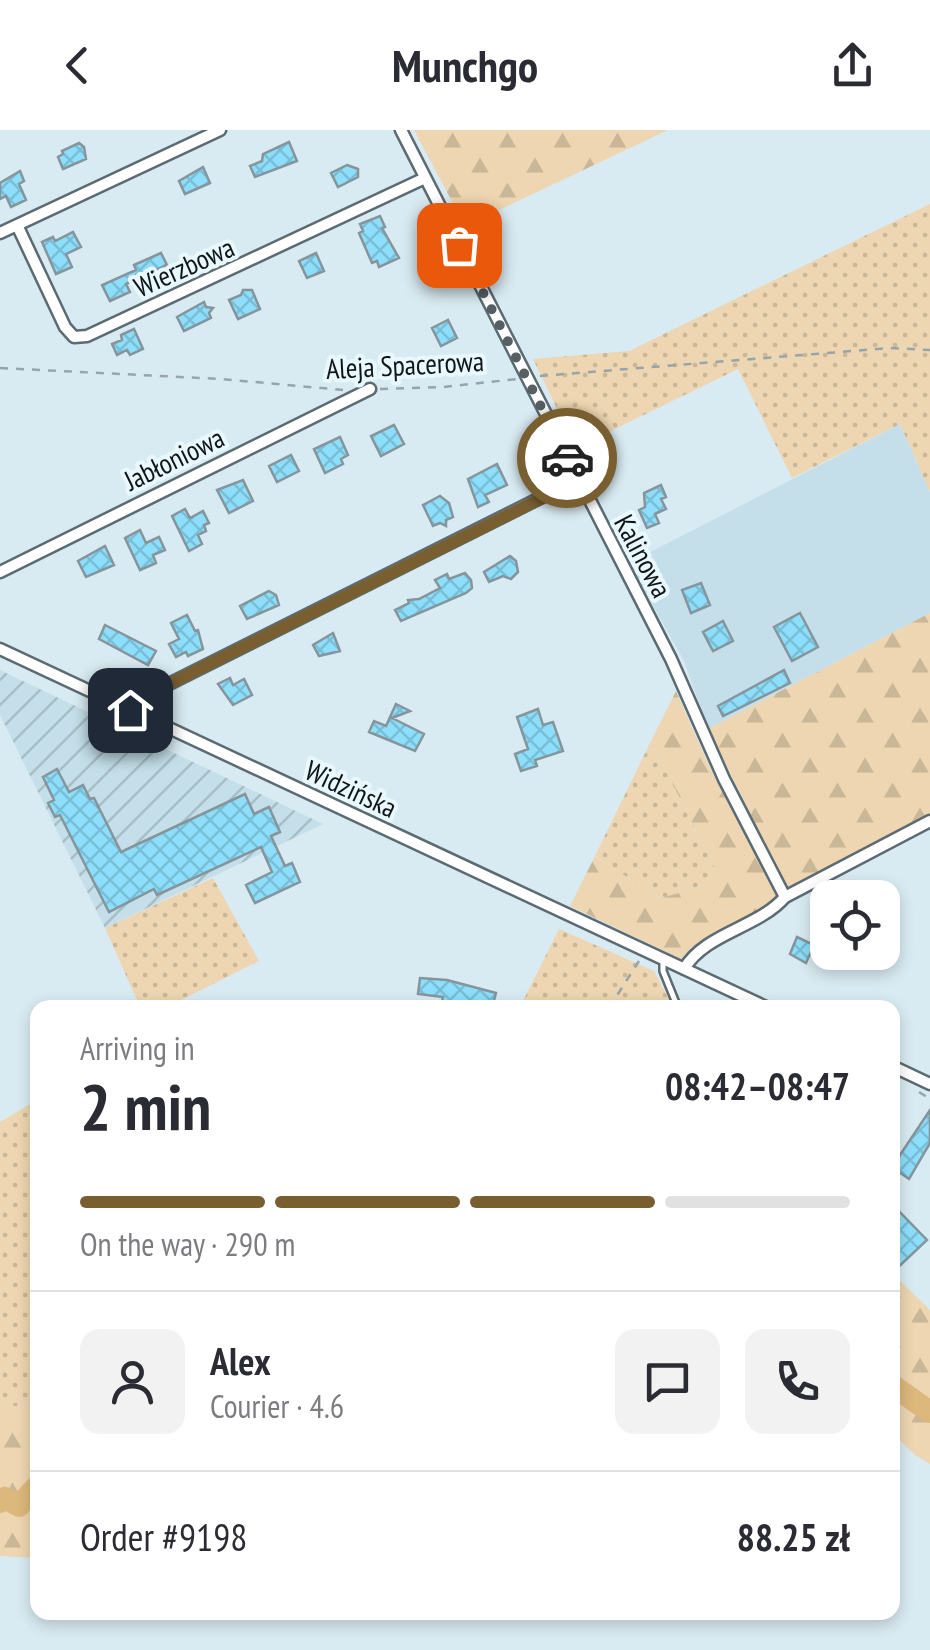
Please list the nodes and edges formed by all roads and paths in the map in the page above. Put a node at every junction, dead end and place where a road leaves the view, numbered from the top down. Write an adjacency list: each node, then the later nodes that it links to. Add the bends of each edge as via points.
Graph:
1 (220, 130): 4 (street)
2 (401, 130): 3 (street, Kalinowa)
3 (425, 178): 4 (street, Wierzbowa, via 74,338); 8 (street, Kalinowa)
4 (17, 225): 5 (street)
5 (0, 233)
6 (930, 350): 8 (path, Aleja Spacerowa)
7 (0, 368): 9 (path, Aleja Spacerowa)
8 (526, 378): 9 (path, Aleja Spacerowa); 10 (street, Kalinowa)
9 (370, 389): 11 (street, Jabłoniowa)
10 (578, 480): 13 (street, via 141,698); 15 (street, Kalinowa)
11 (0, 572)
12 (0, 649): 13 (street, Widzińska)
13 (130, 710): 16 (street, Widzińska)
14 (930, 821): 15 (street)
15 (784, 898): 18 (street)
16 (645, 951): 17 (street, Widzińska); 19 (path)
17 (662, 959): 18 (street, Widzińska); 20 (lane)
18 (684, 968): 21 (street, Widzińska)
19 (614, 1000)
20 (675, 1000)
21 (751, 1000)
22 (900, 1070): 23 (street)
23 (930, 1084)

